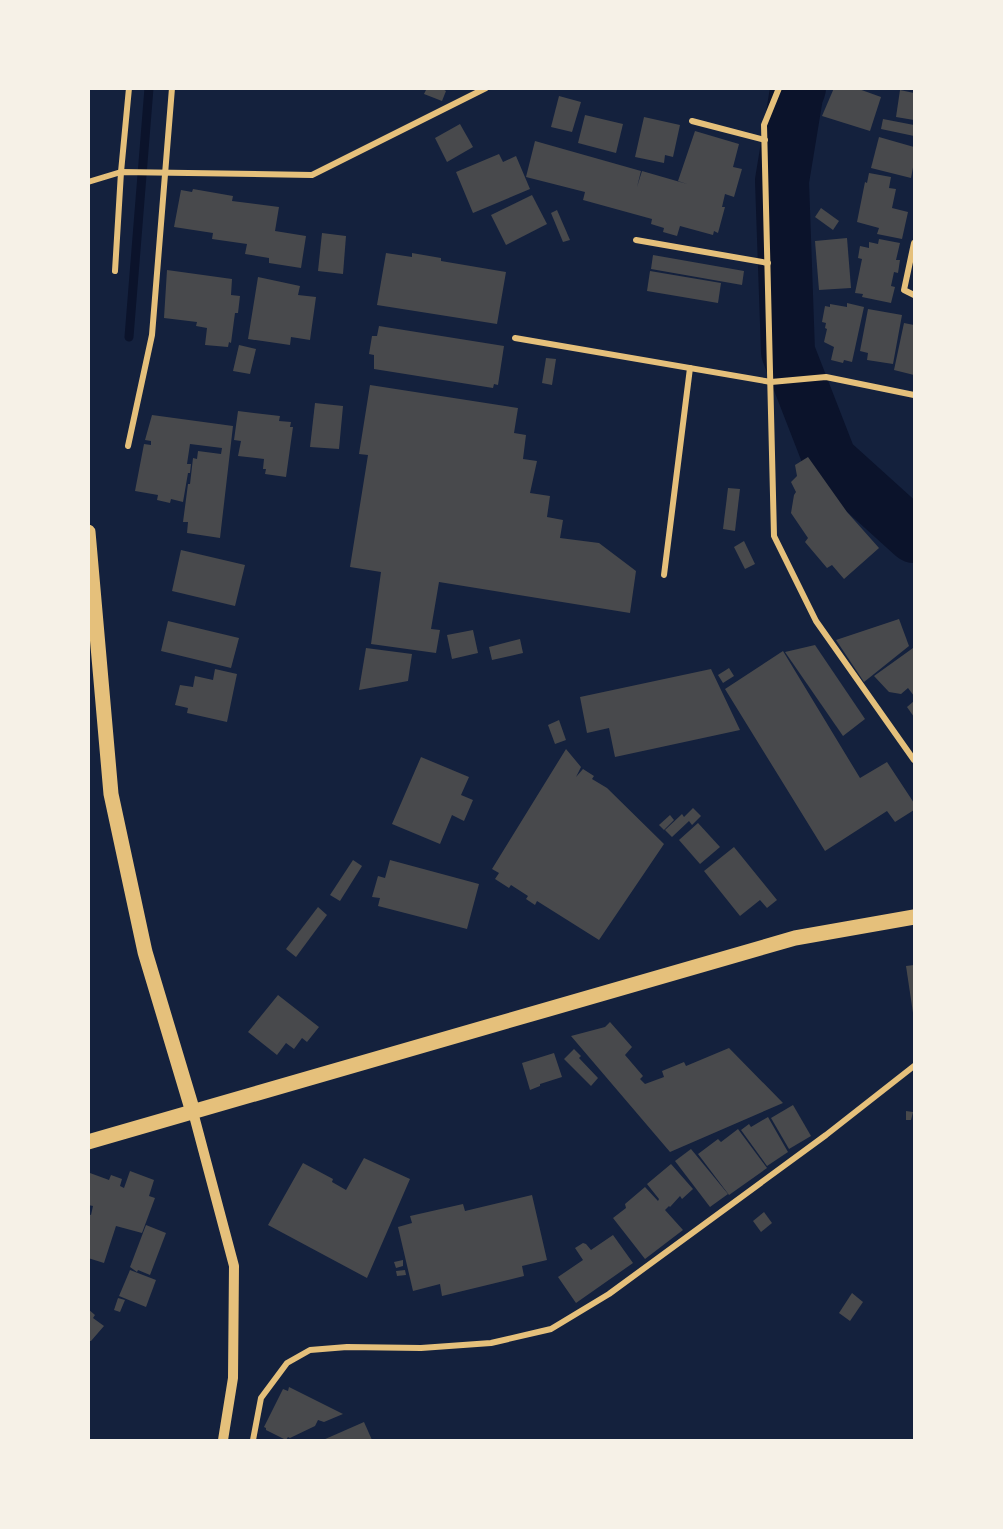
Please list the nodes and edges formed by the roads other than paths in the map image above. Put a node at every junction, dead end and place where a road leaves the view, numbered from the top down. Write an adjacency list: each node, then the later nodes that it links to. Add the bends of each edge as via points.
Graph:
1 (129, 88): 8 (street)
2 (172, 88): 7 (street)
3 (486, 88): 7 (street, via 312,175)
4 (779, 88): 6 (street, via 765,125)
5 (692, 121): 6 (street)
6 (765, 140): 12 (street)
7 (165, 171): 8 (street); 19 (street, via 152,335)
8 (121, 172): 9 (street); 13 (street)
9 (88, 182)
10 (636, 240): 12 (street)
11 (915, 243): 14 (street, via 903,290)
12 (768, 263): 17 (street)
13 (115, 271)
14 (915, 295)
15 (515, 338): 16 (street)
16 (690, 368): 17 (street); 21 (street)
17 (771, 382): 18 (street, via 826,377); 23 (street, via 774,536 816,621)
18 (915, 395)
19 (128, 446)
20 (88, 532): 22 (main road)
21 (664, 575)
22 (92, 615): 26 (main road, via 111,794 145,952)
23 (915, 760)
24 (915, 917): 26 (main road, via 795,938)
25 (915, 1066): 29 (street, via 609,1294 551,1329 491,1343 310,1350 287,1363 261,1398)
26 (193, 1112): 27 (main road); 28 (street, via 234,1266 233,1377)
27 (88, 1142)
28 (223, 1440)
29 (253, 1440)

